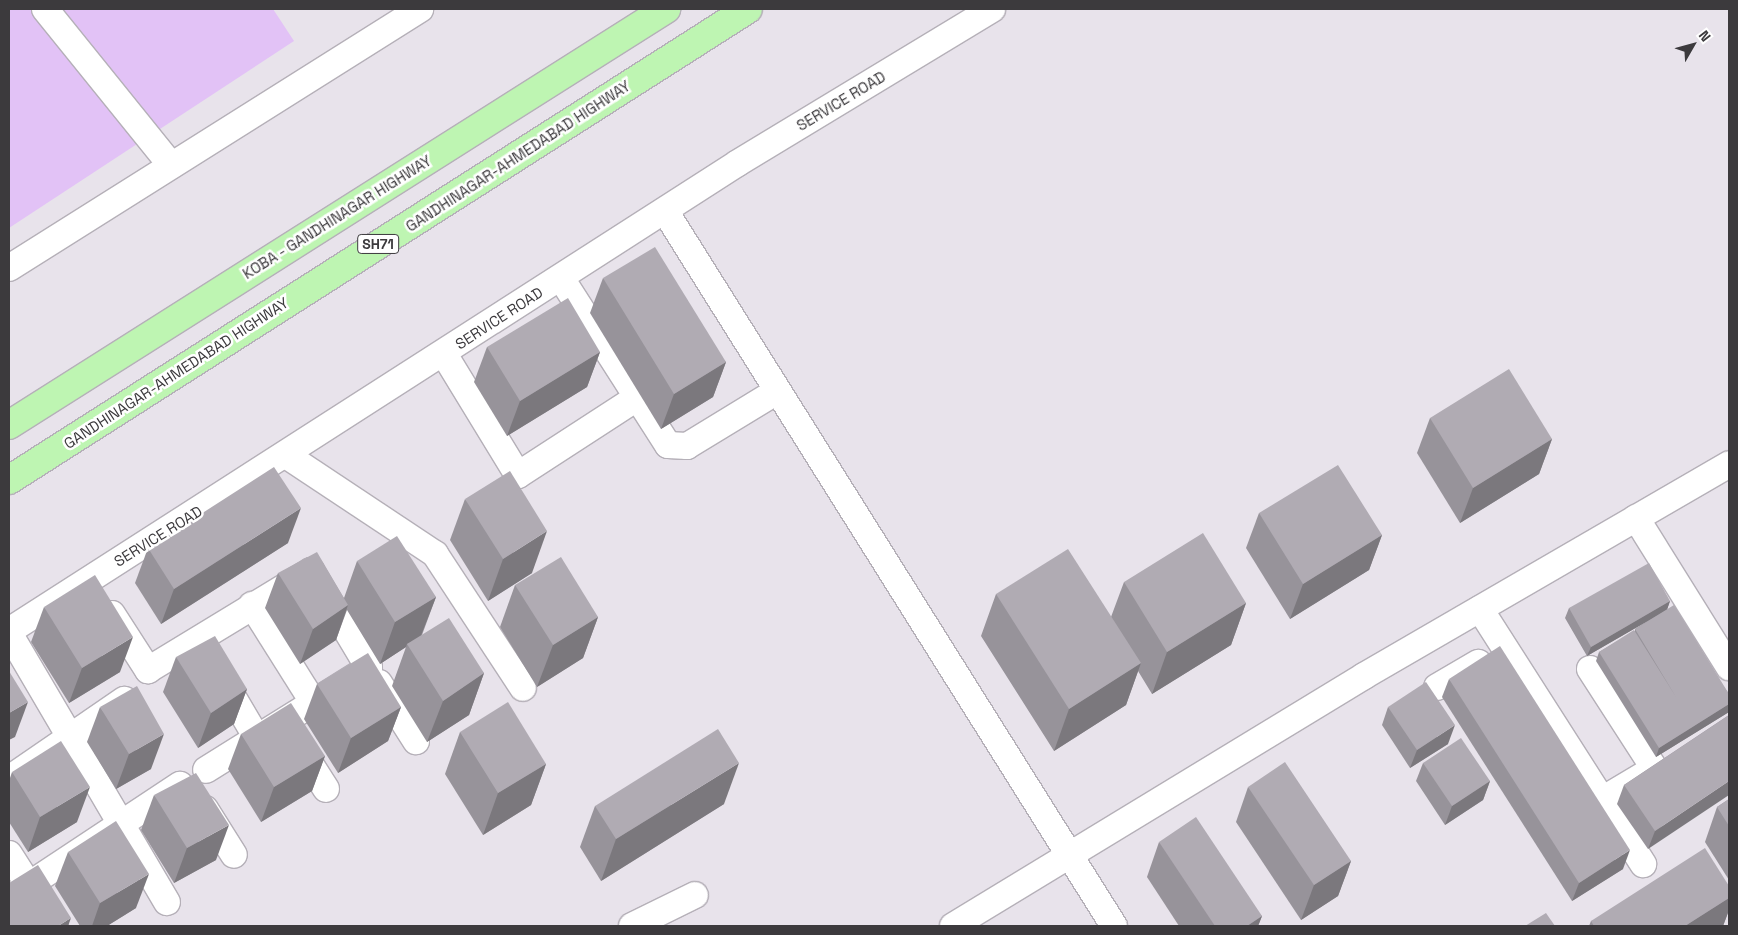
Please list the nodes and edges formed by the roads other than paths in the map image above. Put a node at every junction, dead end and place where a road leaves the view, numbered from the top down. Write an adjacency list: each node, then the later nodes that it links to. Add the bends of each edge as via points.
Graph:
1 (44, 9): 6 (street)
2 (420, 9): 6 (street)
3 (666, 9): 13 (main road, KOBA - GANDHINAGAR HIGHWAY)
4 (748, 9): 16 (main road, GANDHINAGAR-AHMEDABAD HIGHWAY / SH71)
5 (992, 9): 7 (street, SERVICE ROAD)
6 (171, 165): 8 (street)
7 (665, 211): 9 (street, SERVICE ROAD); 11 (street)
8 (9, 268)
9 (561, 278): 10 (street, SERVICE ROAD); 12 (street)
10 (444, 354): 12 (street, via 518,475); 14 (street, SERVICE ROAD)
11 (777, 391): 12 (street, via 687,446 678,447 660,438); 44 (street)
12 (635, 399)
13 (9, 425)
14 (286, 455): 18 (street, SERVICE ROAD); 28 (street, via 435,554)
15 (1729, 464): 17 (street)
16 (9, 480)
17 (1636, 518): 20 (street); 24 (street)
18 (90, 580): 21 (street, SERVICE ROAD); 22 (street, via 148,670)
19 (252, 605): 22 (street); 25 (street, via 311,571); 30 (street)
20 (1480, 609): 23 (street); 44 (street)
21 (9, 632): 32 (street)
22 (199, 640): 33 (street)
23 (1504, 647): 27 (street); 40 (street)
24 (1729, 667)
25 (369, 668): 30 (street); 34 (street)
26 (1590, 670): 36 (street)
27 (1437, 687)
28 (523, 688)
29 (124, 700): 32 (street)
30 (313, 702): 31 (street)
31 (283, 721): 33 (street); 39 (street)
32 (68, 738): 38 (street); 41 (street)
33 (257, 738): 37 (street)
34 (416, 741)
35 (1679, 753): 36 (street)
36 (1654, 768): 40 (street)
37 (206, 770)
38 (9, 779)
39 (326, 789)
40 (1602, 800): 45 (street)
41 (118, 826): 43 (street, via 188,781); 46 (street); 48 (street)
42 (9, 854): 46 (street)
43 (234, 855)
44 (1070, 858): 51 (street); 52 (street)
45 (1643, 864)
46 (19, 892): 50 (street)
47 (695, 894): 49 (street)
48 (168, 902)
49 (636, 925)
50 (55, 926)
51 (952, 926)
52 (1114, 926)

